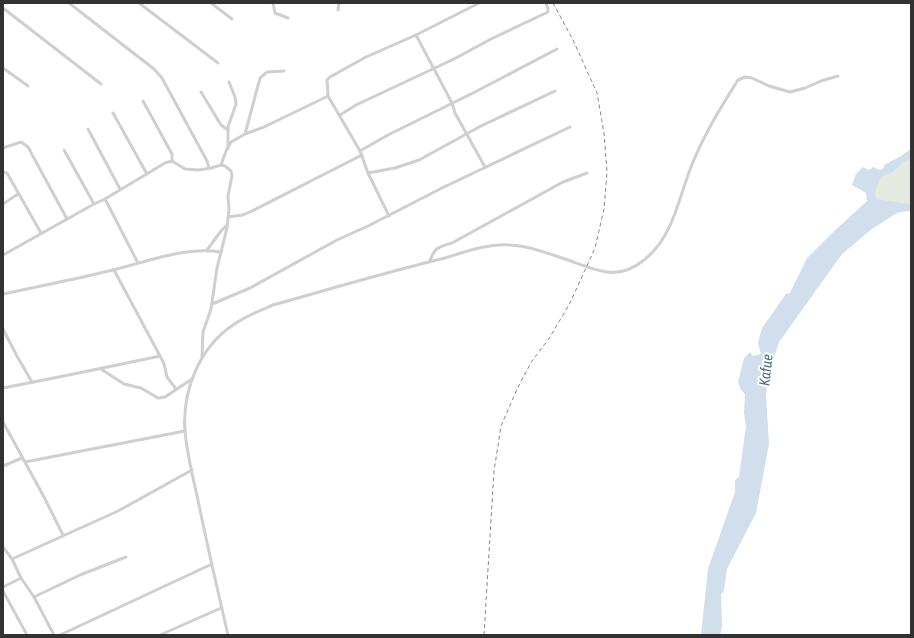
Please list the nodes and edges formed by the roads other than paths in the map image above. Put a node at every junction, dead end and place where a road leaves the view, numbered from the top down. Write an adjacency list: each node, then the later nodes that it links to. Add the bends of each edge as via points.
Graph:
1 (69, 3): 42 (street, via 162,78)
2 (139, 3): 14 (street)
3 (211, 3): 11 (street)
4 (274, 3): 10 (street, via 274,13)
5 (339, 3): 9 (street)
6 (479, 3): 12 (street)
7 (546, 3): 16 (street, via 548,12)
8 (3, 8): 20 (street)
9 (338, 10)
10 (288, 18)
11 (232, 19)
12 (416, 36): 16 (street); 24 (street, via 366,57 330,77 327,80)
13 (557, 49): 26 (street)
14 (218, 63)
15 (3, 68): 21 (street)
16 (434, 69): 26 (street); 28 (street)
17 (284, 71): 32 (street, via 267,72 260,78)
18 (838, 76): 60 (street, via 790,92 745,76 738,80 711,124 693,162 664,238 650,256 634,268 611,273 599,272 529,248 509,245 490,246)
19 (229, 82): 31 (street, via 236,104)
20 (101, 84)
21 (28, 86)
22 (555, 91): 33 (street)
23 (201, 92): 31 (street, via 221,125)
24 (328, 96): 28 (street); 32 (street)
25 (143, 101): 39 (street, via 172,154)
26 (452, 103): 33 (street); 37 (street)
27 (113, 113): 46 (street)
28 (340, 115): 37 (street)
29 (570, 127): 41 (street)
30 (88, 129): 47 (street)
31 (228, 130): 35 (street)
32 (245, 134): 35 (street, via 232,142)
33 (467, 134): 41 (street); 44 (street, via 419,160)
34 (3, 148): 54 (street, via 21,142 28,147)
35 (228, 148): 40 (street)
36 (64, 150): 51 (street)
37 (360, 151): 38 (street)
38 (362, 155): 44 (street); 53 (street, via 252,211)
39 (172, 162): 42 (street, via 185,169); 46 (street, via 158,166)
40 (221, 165): 42 (street); 53 (street, via 228,168 232,176 228,196)
41 (485, 167): 52 (street)
42 (209, 168)
43 (3, 172): 48 (street, via 7,173)
44 (368, 173): 52 (street)
45 (587, 173): 60 (street, via 563,182 452,243 440,246 433,252)
46 (147, 174): 47 (street)
47 (120, 189): 49 (street)
48 (18, 194): 50 (street); 56 (street)
49 (105, 199): 51 (street); 61 (street)
50 (3, 204)
51 (94, 204): 54 (street)
52 (389, 216): 64 (street, via 337,240 250,288)
53 (228, 217): 55 (street)
54 (67, 218): 56 (street)
55 (227, 225): 57 (street); 58 (street)
56 (41, 233): 59 (street)
57 (206, 250): 58 (street); 61 (street)
58 (220, 252): 64 (street)
59 (3, 255)
60 (430, 261): 67 (street, via 273,305 232,325)
61 (138, 263): 62 (street)
62 (114, 270): 63 (street); 66 (street)
63 (3, 294)
64 (212, 304): 67 (street, via 203,332)
65 (3, 329): 70 (street)
66 (160, 356): 68 (street); 72 (street, via 167,377)
67 (202, 357): 69 (street)
68 (101, 369): 70 (street); 72 (street, via 124,384 141,388 158,398 165,397)
69 (192, 379): 72 (street); 74 (street, via 187,400)
70 (32, 382): 71 (street)
71 (3, 388)
72 (176, 389)
73 (3, 422): 75 (street)
74 (185, 431): 76 (street); 78 (street)
75 (22, 458): 76 (street); 77 (street)
76 (26, 462): 79 (street)
77 (3, 466)
78 (192, 470): 79 (street, via 118,511); 83 (street)
79 (63, 535): 82 (street)
80 (3, 547): 82 (street)
81 (126, 556): 87 (street)
82 (12, 559): 84 (street)
83 (212, 564): 88 (street); 91 (street)
84 (21, 578): 85 (street); 87 (street)
85 (3, 587)
86 (3, 591): 89 (street)
87 (34, 597): 90 (street)
88 (222, 608): 92 (street); 93 (street)
89 (27, 635)
90 (54, 635)
91 (60, 635)
92 (160, 635)
93 (228, 635)

